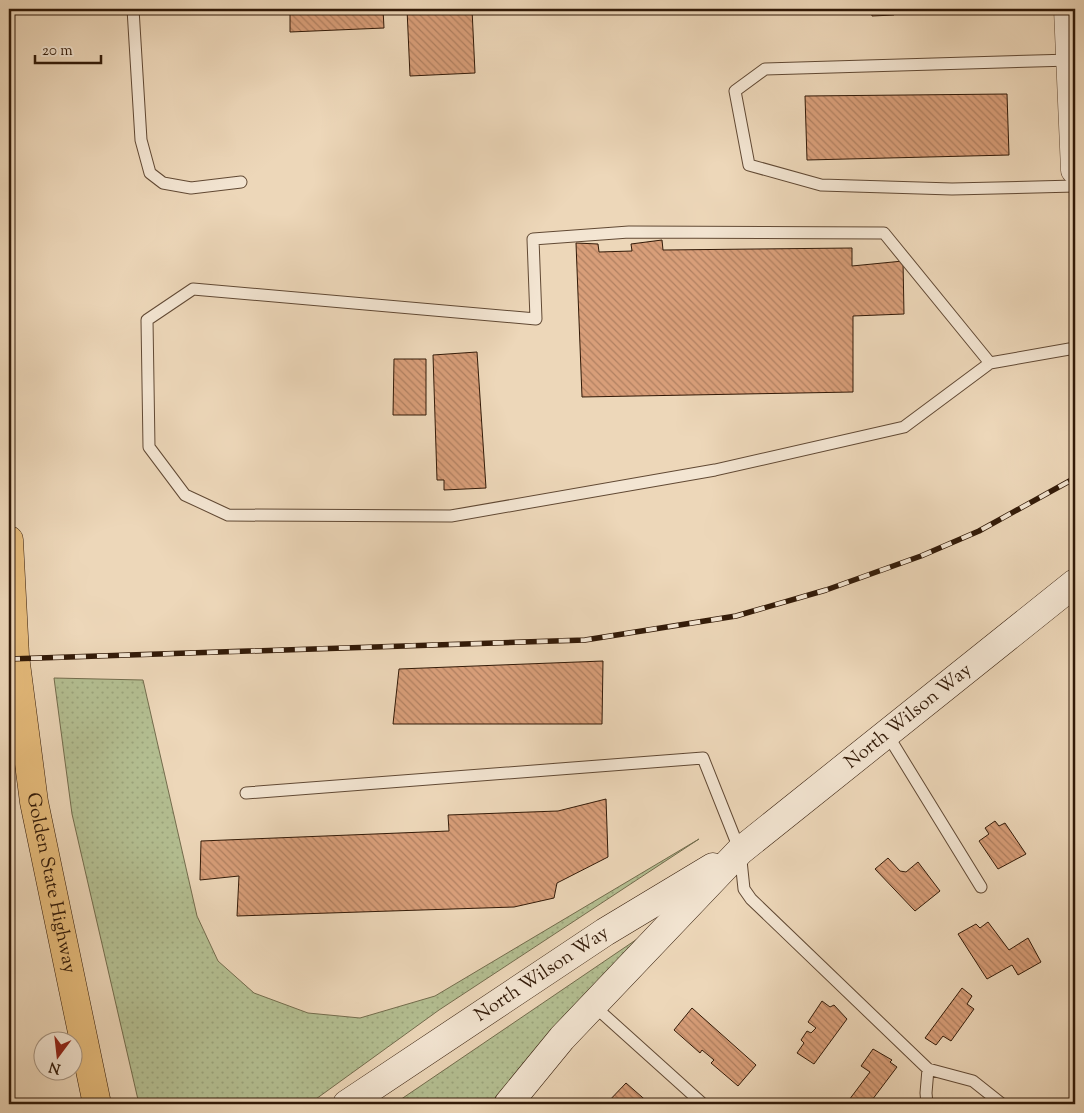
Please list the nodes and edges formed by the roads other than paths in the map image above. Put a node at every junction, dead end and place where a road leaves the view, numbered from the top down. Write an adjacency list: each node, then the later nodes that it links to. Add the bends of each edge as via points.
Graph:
1 (133, 9): 5 (lane, via 141,140 150,173 163,183 191,188)
2 (1068, 9): 3 (main road)
3 (1070, 60): 4 (main road); 6 (lane, via 765,69 735,91 750,165 821,185 952,189)
4 (1075, 170)
5 (241, 182)
6 (1075, 186)
7 (1075, 348): 8 (lane)
8 (990, 363): 8 (lane, via 904,427 716,470 451,516 228,516 185,495 149,447 147,320 193,289 536,319 533,239 628,232 884,233)
9 (9, 540): 17 (highway, Golden State Highway, via 15,656 34,802)
10 (1075, 583): 11 (main road, North Wilson Way)
11 (887, 734): 13 (main road, North Wilson Way); 14 (lane)
12 (246, 793): 13 (lane, via 703,758)
13 (740, 851): 15 (main road, North Wilson Way); 16 (lane, via 744,889 751,899); 18 (main road, North Wilson Way, via 604,932)
14 (981, 887)
15 (593, 1005): 19 (main road, North Wilson Way); 20 (lane)
16 (928, 1069): 21 (lane); 22 (lane, via 973,1081)
17 (97, 1104)
18 (347, 1104)
19 (508, 1104)
20 (703, 1104)
21 (927, 1104)
22 (1002, 1104)

